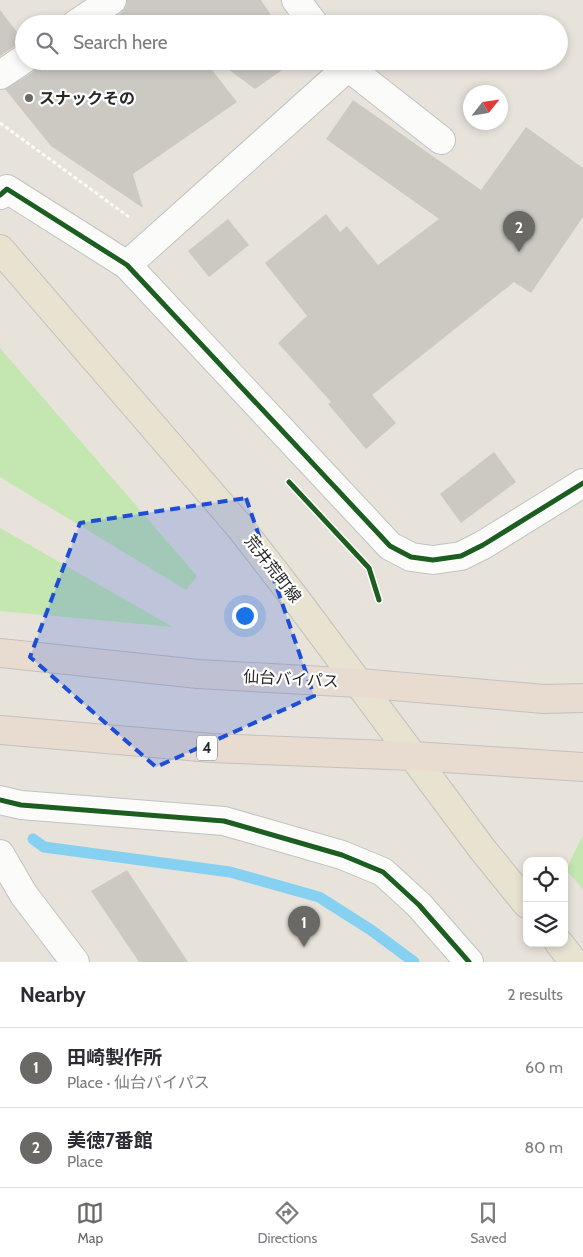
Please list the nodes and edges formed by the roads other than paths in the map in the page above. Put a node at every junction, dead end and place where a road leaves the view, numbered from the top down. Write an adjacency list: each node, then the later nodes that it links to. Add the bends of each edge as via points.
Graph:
1 (112, 0): 3 (street)
2 (296, 0): 4 (street)
3 (90, 15)
4 (307, 15)
5 (15, 65): 8 (street)
6 (339, 70): 12 (street)
7 (354, 70): 9 (street)
8 (0, 75)
9 (441, 140)
10 (0, 195): 12 (street, via 8,189)
11 (0, 249): 15 (main road, 荒井荒町線, via 239,526)
12 (127, 265): 13 (street, via 390,546 411,557 433,560 461,556)
13 (583, 483)
14 (0, 653): 15 (highway, 仙台バイパス, via 198,674)
15 (359, 683): 16 (highway, 仙台バイパス, via 544,699); 18 (main road, 荒井荒町線)
16 (583, 698)
17 (0, 730): 18 (highway, 4, via 212,748)
18 (414, 756): 19 (highway, 4); 22 (main road, 荒井荒町線)
19 (583, 767)
20 (0, 800): 25 (street, via 21,805 224,821 342,855 383,872 419,905)
21 (0, 854): 24 (street, via 24,895)
22 (525, 902)
23 (562, 947): 26 (main road)
24 (75, 962)
25 (469, 962)
26 (574, 962)

